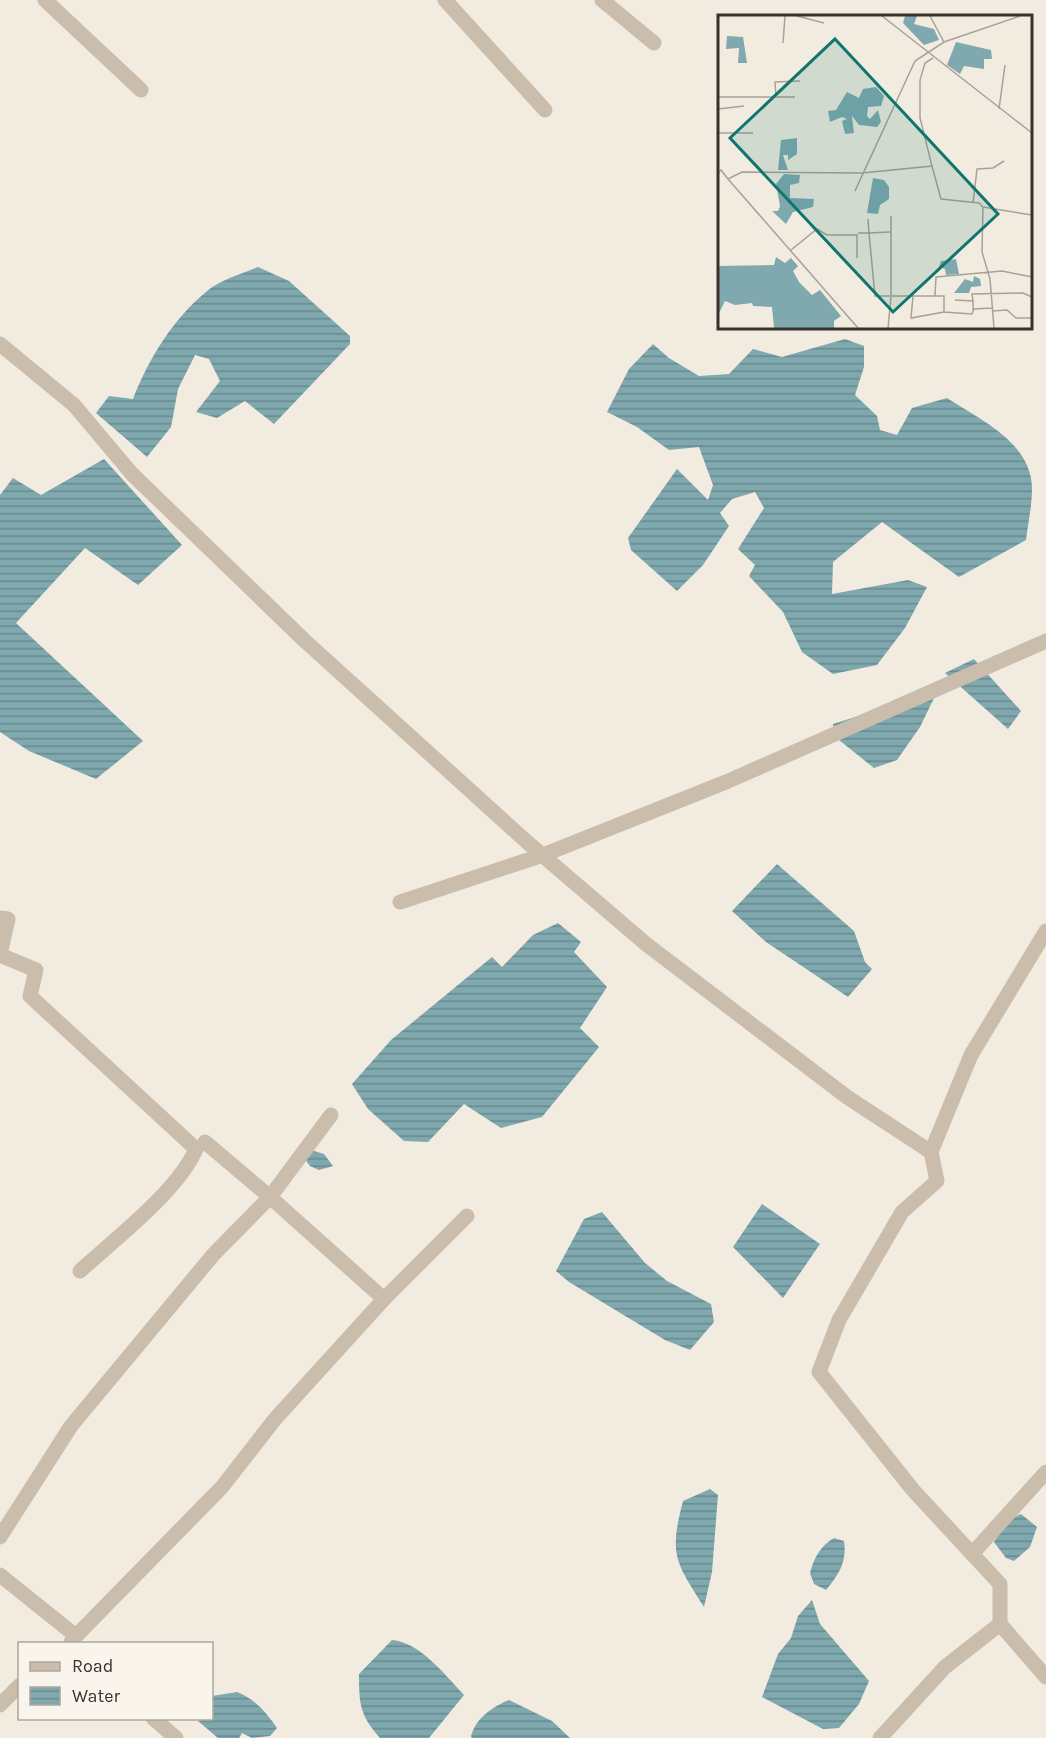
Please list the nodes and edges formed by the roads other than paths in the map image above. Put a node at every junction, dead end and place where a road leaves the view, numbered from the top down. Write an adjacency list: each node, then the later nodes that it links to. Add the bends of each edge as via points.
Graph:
1 (45, 0): 5 (street)
2 (602, 0): 4 (street)
3 (449, 1): 6 (street)
4 (654, 43)
5 (141, 90)
6 (545, 110)
7 (0, 344): 9 (street, via 74,405 132,474 305,641)
8 (1046, 641): 9 (street, via 726,782)
9 (543, 855): 10 (street); 16 (street, via 646,944 847,1097)
10 (400, 902)
11 (0, 918): 13 (street, via 8,920)
12 (1046, 931): 16 (street, via 971,1055)
13 (0, 955): 19 (street, via 36,970 30,996 196,1149 190,1163 150,1206)
14 (331, 1115): 17 (street)
15 (205, 1142): 17 (street)
16 (930, 1152): 23 (street, via 937,1181 902,1212 839,1320 819,1372 913,1490)
17 (270, 1197): 20 (street); 22 (street, via 213,1256 71,1426)
18 (466, 1216): 20 (street)
19 (80, 1271)
20 (384, 1299): 26 (street, via 275,1419 222,1487)
21 (1046, 1472): 23 (street)
22 (0, 1537)
23 (972, 1554): 25 (street, via 1000,1584)
24 (0, 1575): 26 (street)
25 (1000, 1624): 27 (street); 32 (street, via 945,1667)
26 (72, 1640)
27 (1046, 1677)
28 (18, 1686): 29 (street)
29 (0, 1705)
30 (154, 1720): 31 (street)
31 (176, 1738)
32 (880, 1738)

